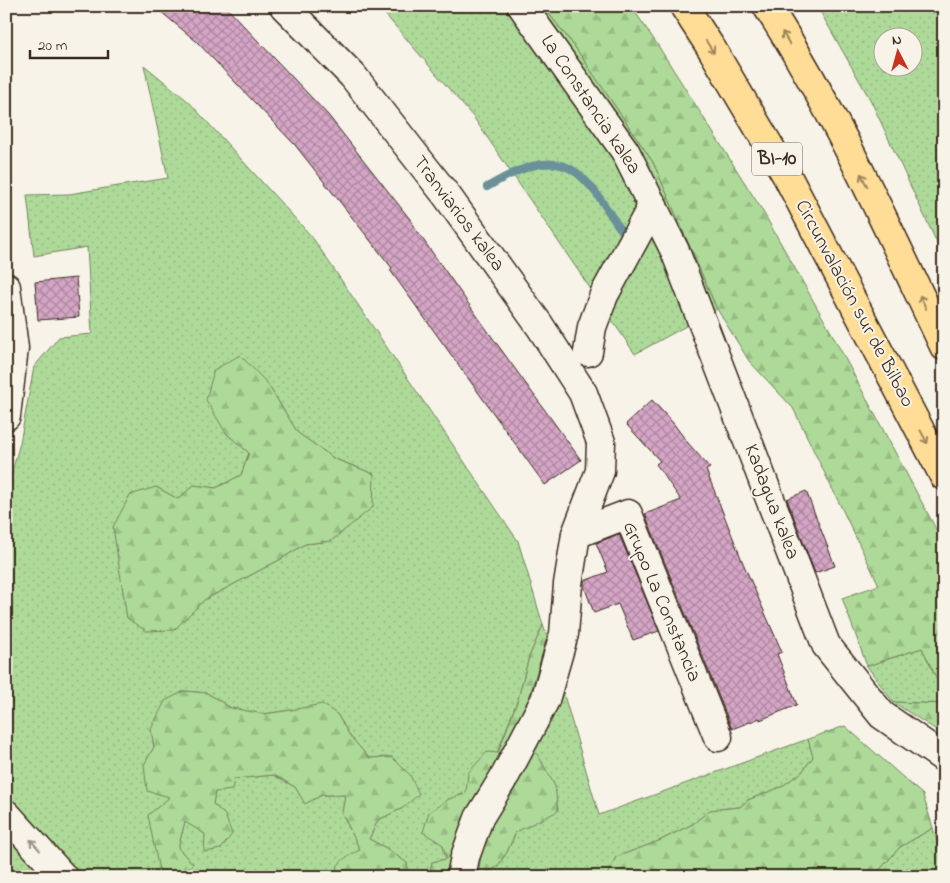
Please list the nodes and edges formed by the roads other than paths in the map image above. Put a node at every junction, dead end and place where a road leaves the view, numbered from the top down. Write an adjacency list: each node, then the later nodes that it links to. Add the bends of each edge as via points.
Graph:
1 (284, 6): 11 (street, Tranviarios kalea, via 352,76 458,211 540,326 583,394 601,442 600,471)
2 (522, 6): 5 (street, La Constancia kalea, via 625,151)
3 (684, 6): 10 (highway, Circunvalación sur de Bilbao / BI-10, one-way to 10, via 786,176)
4 (767, 6): 7 (highway, one-way to 4, via 842,137)
5 (654, 205): 8 (street, via 604,295 592,327); 13 (street, Kadagua kalea, via 675,251 826,645 882,715)
6 (6, 287): 9 (street, via 14,348)
7 (944, 346)
8 (588, 352)
9 (6, 416)
10 (944, 476)
11 (576, 534): 12 (street, Grupo La Constancia, via 628,514); 16 (street, via 564,634 545,700 479,818)
12 (718, 736)
13 (944, 758)
14 (6, 814): 15 (street, one-way to 14)
15 (63, 877)
16 (460, 877)

